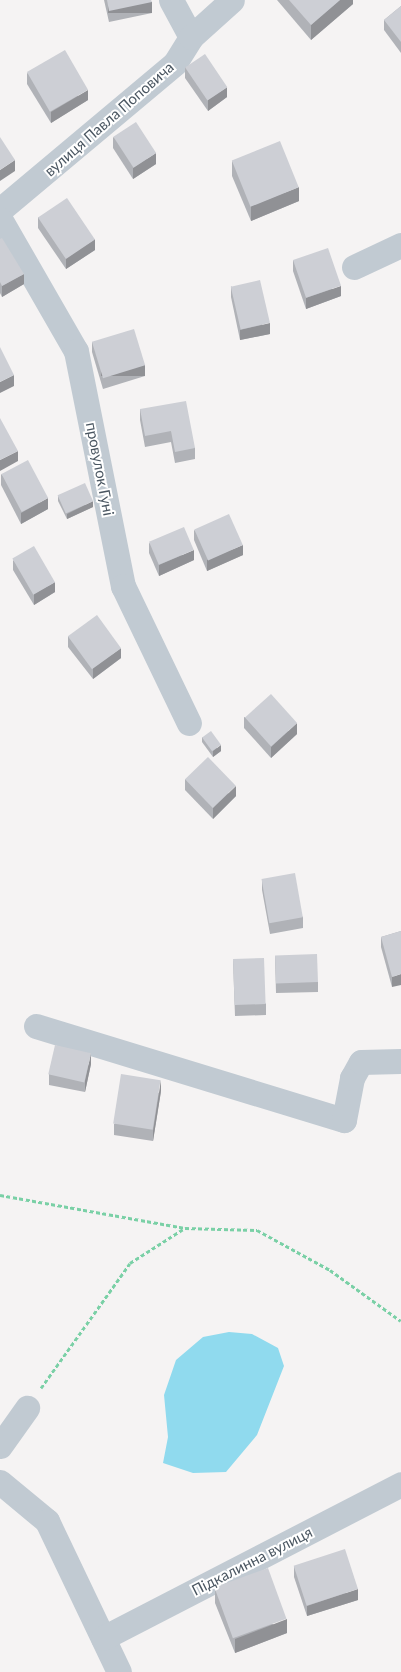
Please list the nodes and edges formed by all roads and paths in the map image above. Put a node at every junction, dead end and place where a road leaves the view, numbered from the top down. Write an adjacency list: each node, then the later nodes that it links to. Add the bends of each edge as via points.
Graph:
1 (171, 0): 3 (street)
2 (232, 0): 3 (street, вулиця Павла Поповича)
3 (191, 37): 4 (street, вулиця Павла Поповича, via 174,62)
4 (0, 210)
5 (0, 219): 8 (street, провулок Гуні, via 76,351 123,586)
6 (401, 245): 7 (street)
7 (354, 267)
8 (189, 723)
9 (36, 1026): 10 (street, via 344,1120 352,1078 362,1062)
10 (401, 1061)
11 (0, 1195): 12 (path)
12 (186, 1228): 13 (path, via 256,1230 330,1270); 14 (path, via 130,1263)
13 (401, 1321)
14 (27, 1408): 15 (street)
15 (0, 1446)
16 (0, 1482): 18 (street, via 47,1521)
17 (401, 1484): 18 (street, Підкалинна вулиця)
18 (102, 1638): 19 (street)
19 (119, 1672)

